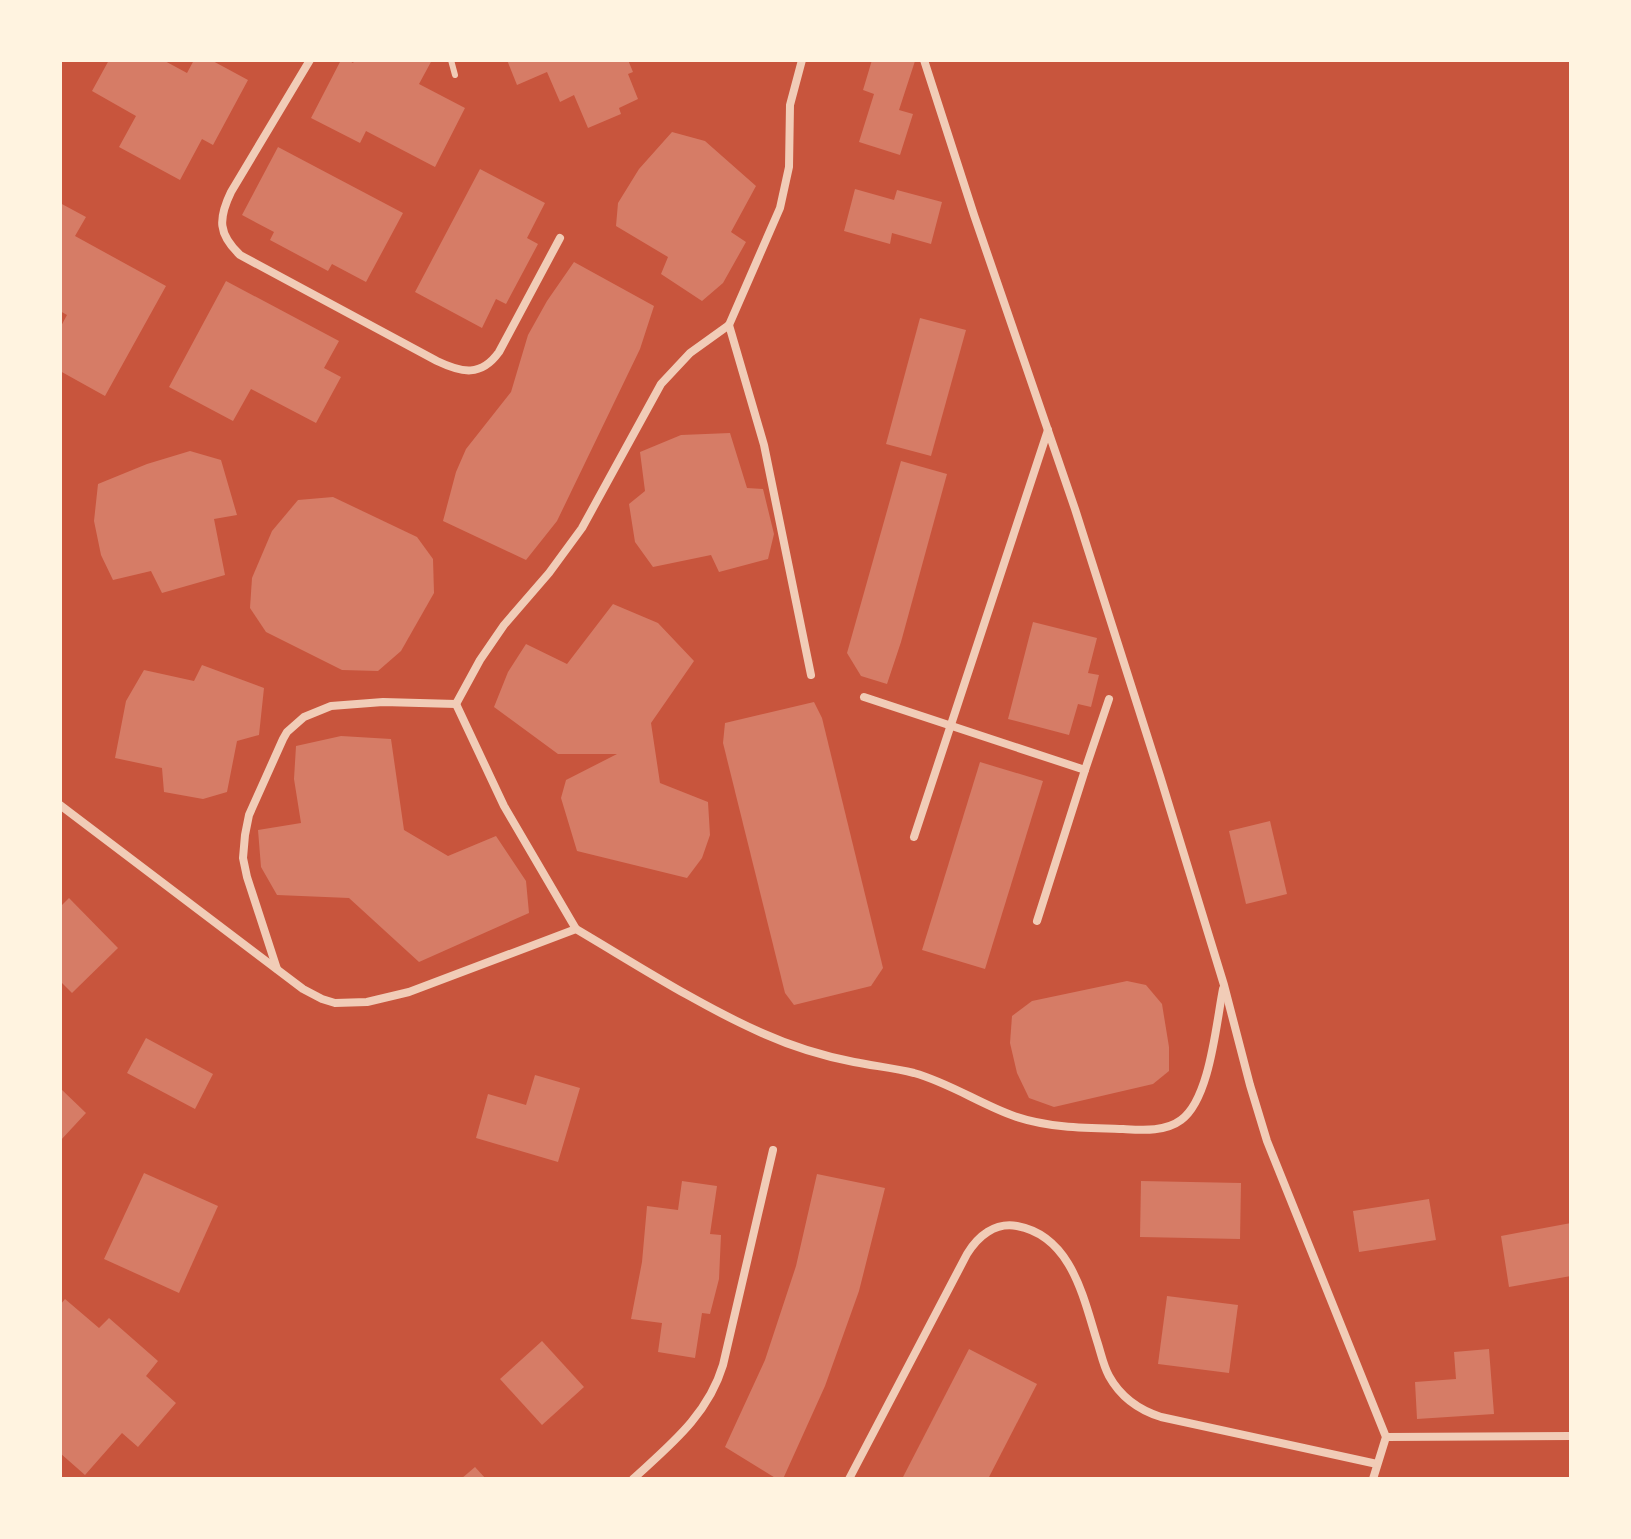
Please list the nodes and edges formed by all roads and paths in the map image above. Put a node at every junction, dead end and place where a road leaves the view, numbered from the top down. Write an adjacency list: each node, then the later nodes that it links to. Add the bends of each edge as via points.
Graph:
1 (310, 60): 6 (street, via 224,208 222,227 233,248 247,259 465,371 484,367 499,352)
2 (451, 60): 5 (lane)
3 (802, 60): 7 (street, via 790,105 784,195)
4 (924, 60): 8 (street)
5 (455, 75)
6 (560, 238)
7 (729, 325): 9 (street, via 764,445); 12 (street, via 690,353 661,384 582,528 504,625)
8 (1048, 429): 13 (street); 20 (street)
9 (811, 675)
10 (864, 697): 13 (street)
11 (1109, 699): 14 (street)
12 (456, 704): 18 (street, via 504,806); 19 (street, via 331,706 304,717 287,732 253,804 244,846 247,877)
13 (951, 725): 14 (street); 16 (street)
14 (1085, 770): 17 (street)
15 (60, 805): 19 (street)
16 (914, 837)
17 (1037, 921)
18 (576, 929): 19 (street, via 409,992 367,1002 322,999); 20 (street, via 774,1038 832,1057 911,1072 1013,1116 1065,1127 1146,1130 1180,1122 1204,1087)
19 (277, 969)
20 (1224, 985): 23 (street, via 1267,1141)
21 (773, 1150): 25 (street, via 715,1388 689,1426)
22 (1571, 1436): 23 (street)
23 (1386, 1437): 24 (street)
24 (1377, 1464): 26 (street, via 1139,1408 1110,1378 1079,1286 1057,1247 1036,1231 1010,1225 987,1231 972,1245); 27 (street)
25 (633, 1479)
26 (849, 1479)
27 (1373, 1479)

